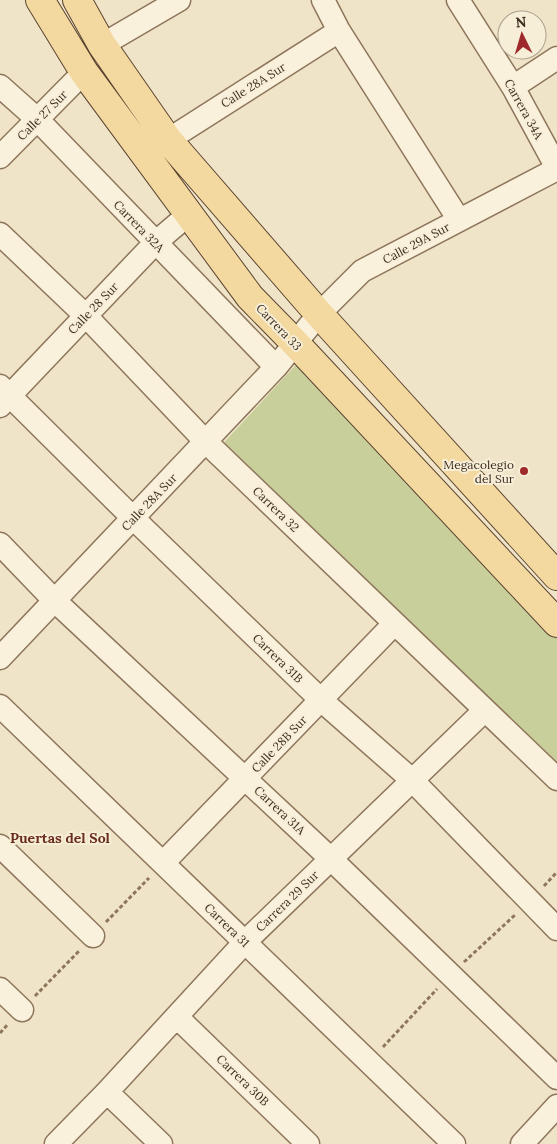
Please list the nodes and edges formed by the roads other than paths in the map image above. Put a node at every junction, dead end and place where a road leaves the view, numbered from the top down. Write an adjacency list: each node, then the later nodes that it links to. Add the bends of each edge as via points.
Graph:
1 (40, 0): 9 (main road, Carrera 33)
2 (77, 0): 7 (main road)
3 (179, 0): 7 (street)
4 (323, 0): 6 (street)
5 (458, 0): 11 (street, Carrera 34A)
6 (339, 31): 13 (street, Calle 28A Sur); 17 (street)
7 (102, 45): 13 (main road)
8 (557, 58): 11 (street)
9 (84, 72): 12 (street, Calle 27 Sur); 16 (main road, Carrera 33)
10 (0, 86): 12 (street, Carrera 32A)
11 (513, 87): 15 (street, Carrera 34A)
12 (37, 119): 14 (street, Calle 27 Sur); 19 (street, Carrera 32A)
13 (168, 140): 20 (main road)
14 (0, 157)
15 (557, 168): 17 (street, Calle 29A Sur)
16 (189, 214): 19 (street, Calle 28 Sur); 22 (main road, Carrera 33, via 250,297)
17 (460, 220): 20 (street, Calle 29A Sur, via 362,271)
18 (0, 234): 21 (street, Carrera 32)
19 (155, 243): 21 (street, Calle 28 Sur); 23 (street, Carrera 32A)
20 (319, 314): 22 (street, Calle 29A Sur); 28 (main road)
21 (86, 316): 24 (street, Calle 28 Sur); 25 (street, Carrera 32)
22 (296, 344): 23 (street, Calle 28A Sur); 30 (main road, Carrera 33)
23 (276, 367): 25 (street, Calle 28A Sur)
24 (3, 396): 26 (street, Carrera 31B)
25 (206, 442): 26 (street, Calle 28A Sur); 31 (street, Carrera 32)
26 (133, 518): 29 (street, Calle 28A Sur); 33 (street, Carrera 31B)
27 (0, 544): 29 (street, Carrera 31A)
28 (557, 576)
29 (54, 600): 32 (street, Calle 28A Sur); 36 (street, Carrera 31A)
30 (557, 623)
31 (394, 624): 33 (street, Calle 28B Sur); 35 (street, Carrera 32)
32 (0, 658)
33 (321, 700): 36 (street, Calle 28B Sur); 37 (street, Carrera 31B)
34 (0, 706): 41 (street, Carrera 31)
35 (485, 710): 37 (street, Carrera 29 Sur); 38 (street, Carrera 32)
36 (246, 778): 40 (street, Carrera 31A); 41 (street, Calle 28B Sur)
37 (412, 780): 40 (street, Carrera 29 Sur); 42 (street, Carrera 31B)
38 (557, 780)
39 (0, 846): 43 (street)
40 (332, 859): 44 (street, Carrera 29 Sur); 48 (street, Carrera 31A)
41 (163, 863): 44 (street, Carrera 31)
42 (557, 928)
43 (93, 936)
44 (245, 942): 47 (street, Carrera 29 Sur); 54 (street, Carrera 31)
45 (0, 989): 46 (street)
46 (22, 1010)
47 (177, 1017): 49 (street, Carrera 29 Sur); 53 (street, Carrera 30B)
48 (557, 1078)
49 (107, 1092): 51 (street, Carrera 29 Sur); 52 (street)
50 (557, 1106): 55 (street)
51 (56, 1144)
52 (161, 1144)
53 (308, 1144)
54 (454, 1144)
55 (522, 1144)

